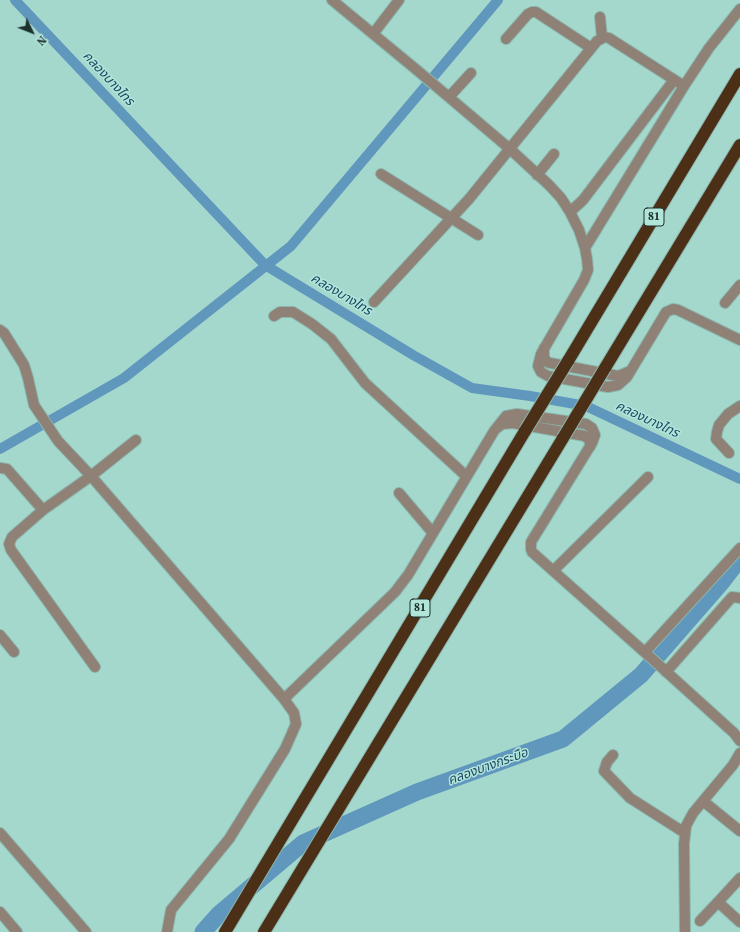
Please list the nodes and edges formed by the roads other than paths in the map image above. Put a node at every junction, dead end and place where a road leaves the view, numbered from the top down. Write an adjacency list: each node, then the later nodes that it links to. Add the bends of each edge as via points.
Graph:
1 (332, 0): 5 (street)
2 (399, 0): 5 (street)
3 (740, 9): 12 (street, via 709,48)
4 (600, 17): 6 (street)
5 (373, 34): 13 (street)
6 (602, 38): 8 (street); 11 (street, via 609,38)
7 (506, 39): 8 (street, via 528,14 536,12)
8 (591, 48): 15 (street)
9 (471, 73): 13 (street)
10 (740, 74): 63 (highway, 81, bridge)
11 (674, 80): 12 (street); 19 (street, via 583,200)
12 (684, 86): 22 (street)
13 (449, 97): 15 (street)
14 (740, 145): 64 (highway, bridge)
15 (510, 149): 18 (street); 20 (street)
16 (554, 154): 18 (street)
17 (381, 174): 20 (street)
18 (538, 175): 19 (street, via 561,198)
19 (570, 212): 22 (street)
20 (452, 218): 21 (street); 24 (street)
21 (478, 235)
22 (585, 248): 28 (street, via 588,264 586,275 545,347 544,357 547,362 623,375 632,370 669,310 678,310)
23 (740, 285): 25 (street)
24 (374, 302)
25 (725, 303)
26 (274, 316): 34 (street, via 280,312 293,312 331,339 365,383)
27 (0, 330): 33 (street, via 24,365 34,405 58,441)
28 (740, 340)
29 (740, 406): 31 (street, via 719,425 717,432 716,439)
30 (136, 440): 33 (street)
31 (729, 453)
32 (0, 468): 37 (street, via 7,470)
33 (91, 476): 37 (street); 47 (street)
34 (466, 476): 38 (street); 40 (street, via 494,431 502,424 520,424 589,439 590,447 531,542 532,552)
35 (648, 476): 40 (street)
36 (399, 493): 38 (street)
37 (43, 510): 45 (street, via 12,537 9,544)
38 (432, 532): 47 (street, via 408,575 395,592)
39 (740, 548): 44 (street)
40 (553, 572): 44 (street)
41 (740, 597): 46 (street, via 732,597)
42 (0, 635): 43 (street)
43 (14, 652)
44 (647, 655): 46 (street)
45 (95, 668)
46 (664, 670): 48 (street)
47 (284, 700): 62 (street, via 294,713 296,724 292,735 229,839 171,910)
48 (740, 740)
49 (613, 755): 54 (street, via 604,770 630,798)
50 (740, 756): 51 (street)
51 (703, 801): 52 (street); 54 (street, via 689,819)
52 (740, 831)
53 (0, 833): 60 (street)
54 (685, 833): 65 (street)
55 (740, 878): 56 (street)
56 (718, 902): 58 (street); 59 (street)
57 (0, 912): 61 (street)
58 (700, 921)
59 (740, 922)
60 (83, 931)
61 (17, 932)
62 (167, 932)
63 (225, 932)
64 (264, 932)
65 (685, 932)

